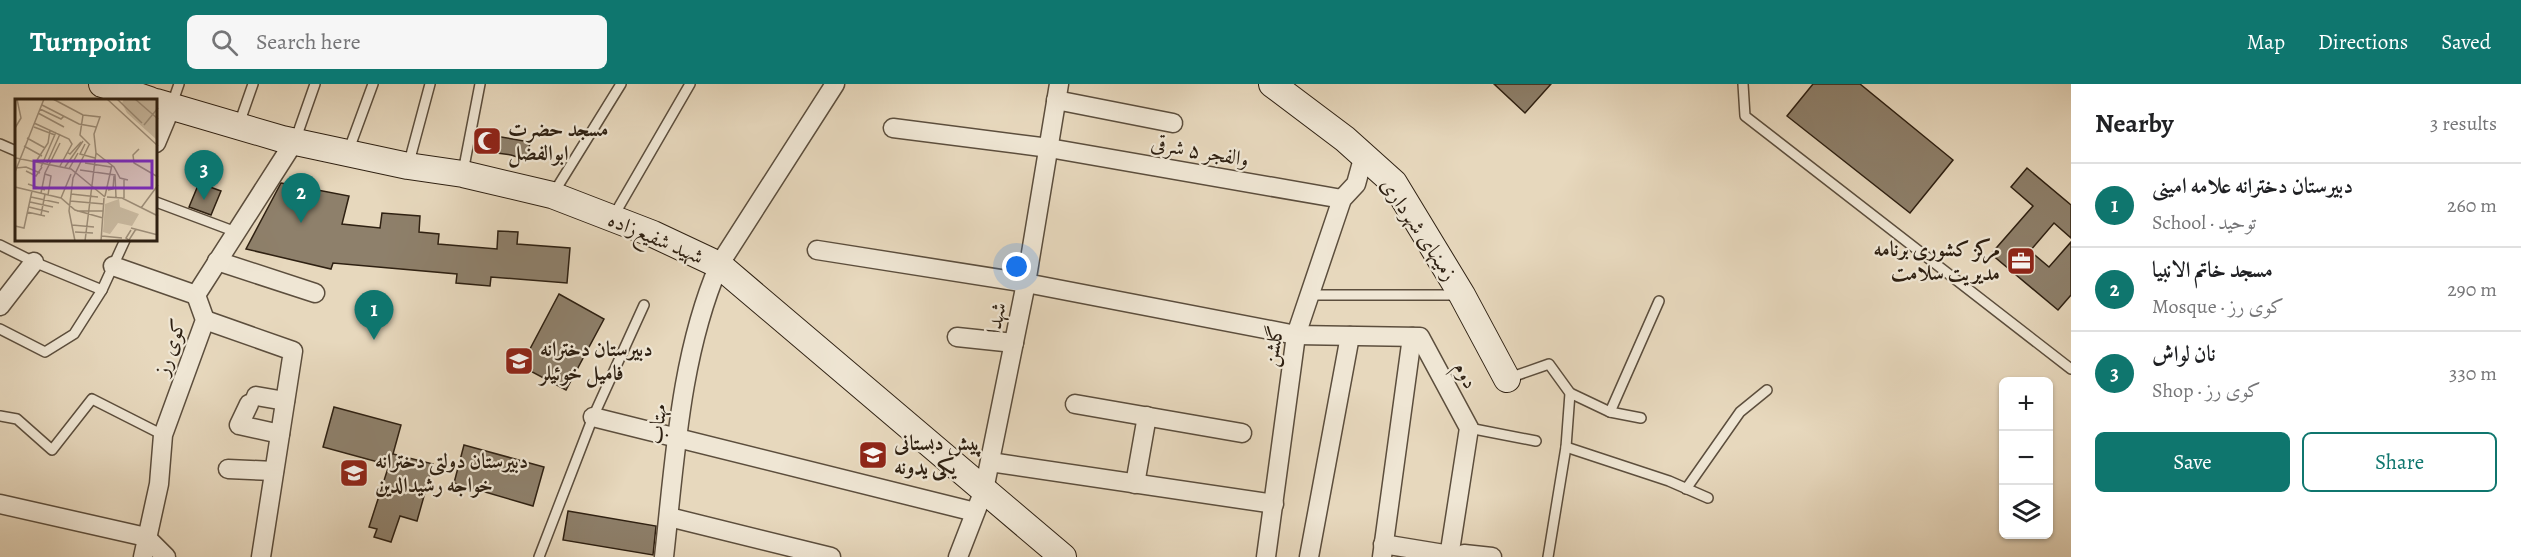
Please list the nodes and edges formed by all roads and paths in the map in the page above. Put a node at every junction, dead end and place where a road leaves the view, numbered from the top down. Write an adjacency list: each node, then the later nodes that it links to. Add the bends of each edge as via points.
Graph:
1 (102, 84): 13 (main road, شهید شفیع‌زاده)
2 (253, 84): 15 (lane)
3 (315, 84): 18 (lane)
4 (373, 84): 22 (lane)
5 (430, 84): 24 (lane)
6 (480, 84): 25 (lane)
7 (621, 84): 26 (lane)
8 (690, 84): 29 (lane)
9 (835, 84): 36 (street, مهتاب)
10 (1272, 84): 23 (main road, زمینهای شهرداری)
11 (1743, 84): 54 (lane, via 1745,116)
12 (1058, 92): 14 (street); 20 (street, شهدا)
13 (164, 99): 15 (main road, شهید شفیع‌زاده); 17 (street)
14 (1173, 123)
15 (238, 127): 18 (main road, شهید شفیع‌زاده)
16 (893, 128): 20 (street, والفجر ۵ شرقی)
17 (158, 132)
18 (294, 142): 22 (main road, شهید شفیع‌زاده); 30 (street, کوی رز)
19 (0, 144): 21 (lane)
20 (1049, 148): 27 (street, والفجر ۵ شرقی); 38 (street, شهدا)
21 (15, 151)
22 (348, 153): 24 (main road, شهید شفیع‌زاده)
23 (1364, 156): 27 (street, گلشن, via 1356,184); 43 (main road, زمینهای شهرداری, via 1394,183)
24 (408, 166): 25 (main road, شهید شفیع‌زاده)
25 (463, 174): 26 (main road, شهید شفیع‌زاده)
26 (552, 195): 29 (main road, شهید شفیع‌زاده)
27 (1342, 199): 42 (street, گلشن)
28 (158, 203): 30 (lane)
29 (612, 219): 36 (main road, شهید شفیع‌زاده)
30 (236, 232): 34 (street, کوی رز)
31 (124, 242): 37 (lane)
32 (0, 245): 35 (lane)
33 (817, 250): 38 (street)
34 (217, 261): 40 (street); 41 (street, کوی رز)
35 (34, 262): 39 (lane); 46 (street)
36 (719, 265): 69 (street, مهتاب, via 694,339); 78 (main road, شهید شفیع‌زاده)
37 (113, 266): 39 (lane); 41 (street)
38 (1026, 283): 49 (street); 53 (street, شهدا)
39 (102, 290): 48 (lane, via 74,334 45,352)
40 (315, 293)
41 (196, 295): 47 (street, کوی رز)
42 (1310, 295): 43 (lane); 49 (street, گلشن)
43 (1462, 295): 55 (main road, زمینهای شهرداری)
44 (1659, 301): 60 (lane)
45 (644, 304): 63 (lane)
46 (0, 306)
47 (205, 320): 58 (street, via 294,351); 68 (street, کوی رز)
48 (0, 329)
49 (1296, 335): 50 (street); 80 (street, گلشن)
50 (1350, 336): 52 (street); 94 (street)
51 (957, 337): 53 (street)
52 (1412, 337): 65 (street, دوم, via 1420,337); 83 (street)
53 (1014, 343): 72 (street, شهدا)
54 (2071, 369)
55 (1507, 378): 57 (lane, via 1549,364)
56 (1767, 390): 76 (lane, via 1740,412)
57 (1570, 393): 60 (lane); 71 (lane)
58 (285, 401): 67 (street); 67 (street, via 252,400 239,425)
59 (1075, 404): 62 (street)
60 (1610, 412): 64 (lane)
61 (0, 416): 68 (lane, via 17,419 52,450 92,399)
62 (1146, 416): 66 (street); 75 (street)
63 (593, 417): 69 (street); 88 (lane)
64 (1641, 418)
65 (1469, 429): 70 (lane); 84 (street)
66 (1242, 433)
67 (280, 434): 74 (street)
68 (163, 435): 82 (street, کوی رز, via 159,484)
69 (678, 439): 78 (street); 81 (street, مهتاب)
70 (1536, 441)
71 (1566, 447): 76 (lane); 96 (lane)
72 (990, 462): 75 (street); 78 (street, شهدا)
73 (228, 469): 74 (street)
74 (274, 471): 87 (street)
75 (1135, 484): 80 (street)
76 (1686, 489): 77 (lane)
77 (1708, 498)
78 (980, 501): 91 (street, شهدا); 92 (main road, شهید شفیع‌زاده)
79 (0, 504): 82 (street)
80 (1274, 504): 93 (street, گلشن)
81 (669, 517): 89 (street, مهتاب); 90 (street)
82 (146, 537): 85 (street, کوی رز); 86 (street)
83 (1383, 551): 84 (street)
84 (1454, 555): 95 (street)
85 (143, 557)
86 (166, 557)
87 (261, 557)
88 (538, 557)
89 (664, 557)
90 (831, 557)
91 (958, 557)
92 (1063, 557)
93 (1266, 557)
94 (1309, 557)
95 (1492, 557)
96 (1548, 557)

